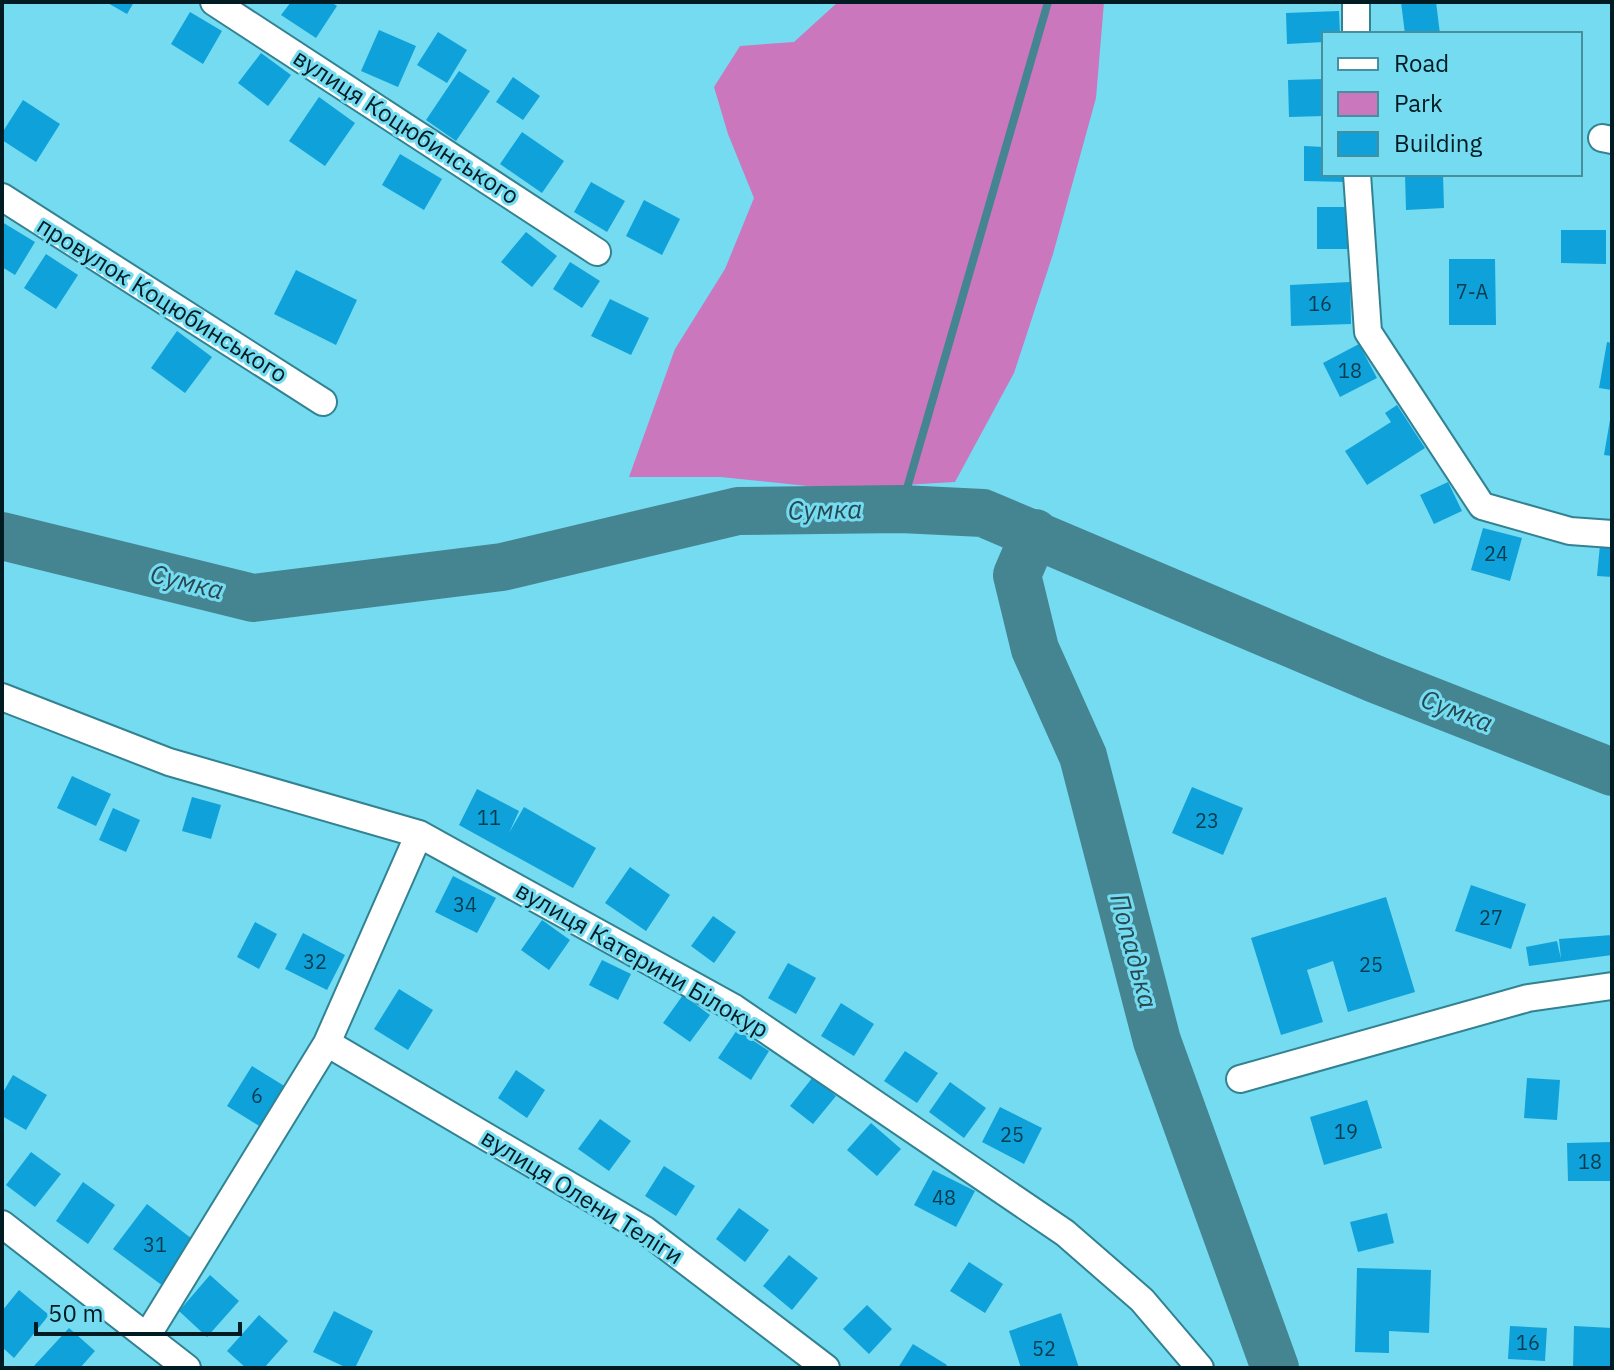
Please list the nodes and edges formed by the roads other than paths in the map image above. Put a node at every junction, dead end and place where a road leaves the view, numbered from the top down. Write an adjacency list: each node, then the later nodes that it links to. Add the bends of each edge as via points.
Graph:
1 (214, 2): 6 (street, вулиця Коцюбинського)
2 (1356, 2): 3 (street)
3 (1356, 32)
4 (1357, 176): 8 (street, via 1368,332 1482,506 1570,531)
5 (2, 197): 7 (street, провулок Коцюбинського)
6 (597, 252)
7 (323, 402)
8 (1612, 534)
9 (2, 697): 10 (street, вулиця Катерини Білокур, via 169,762)
10 (419, 834): 12 (street); 18 (street, вулиця Катерини Білокур, via 734,1008 1065,1233 1142,1300)
11 (1612, 986): 13 (street, via 1528,998)
12 (327, 1043): 15 (street); 17 (street, вулиця Олени Теліги, via 645,1230)
13 (1240, 1079)
14 (2, 1224): 15 (street)
15 (147, 1336): 16 (street)
16 (187, 1368)
17 (826, 1368)
18 (1200, 1368)

